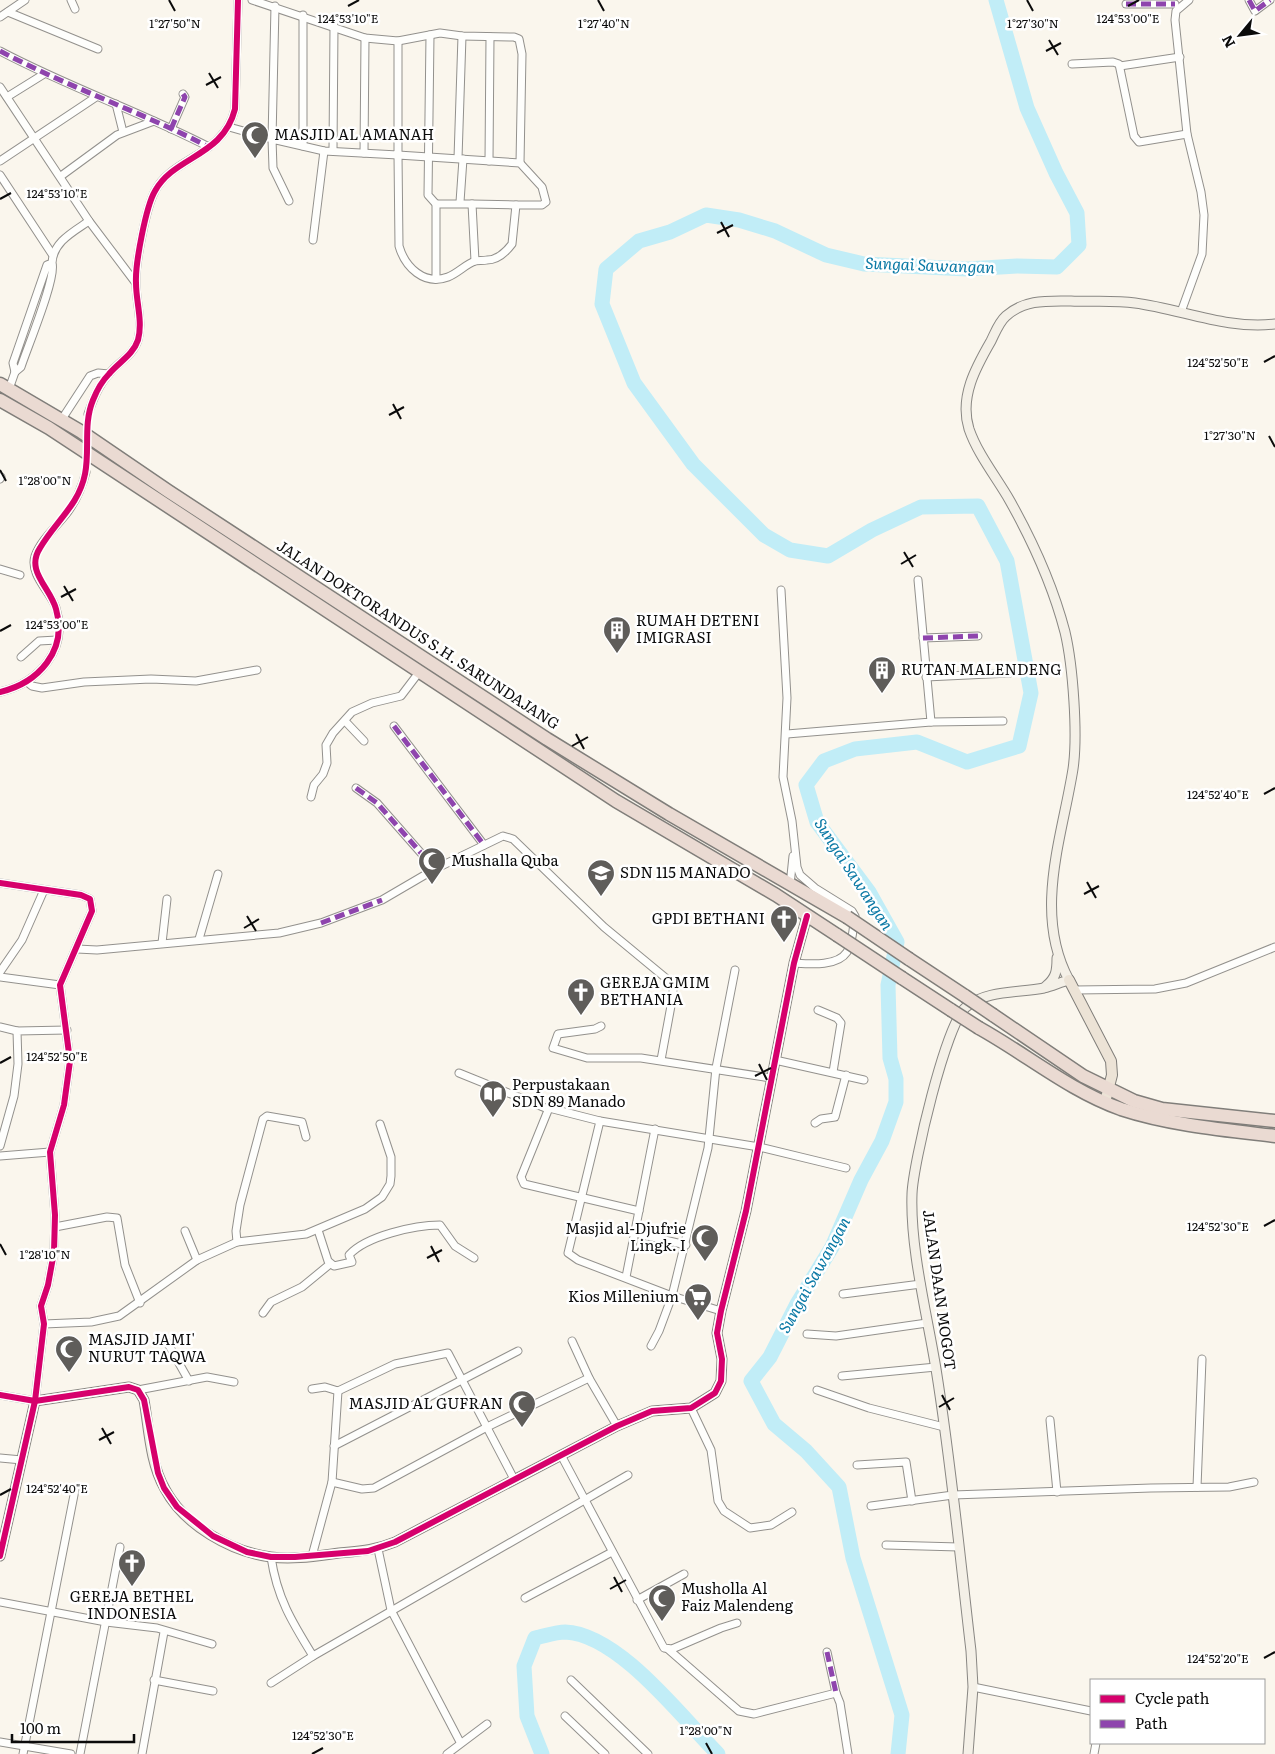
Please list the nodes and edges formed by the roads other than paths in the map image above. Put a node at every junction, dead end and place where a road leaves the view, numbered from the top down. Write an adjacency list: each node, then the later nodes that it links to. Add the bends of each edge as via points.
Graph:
1 (25, 0): 12 (street)
2 (71, 0): 11 (street)
3 (238, 0): 33 (street)
4 (252, 0): 10 (street)
5 (1189, 0): 9 (street)
6 (1249, 0): 7 (street, via 1255,12)
7 (1270, 0)
8 (1126, 4): 9 (street)
9 (1175, 5): 23 (street)
10 (275, 6): 13 (street); 38 (street)
11 (75, 9)
12 (8, 12): 14 (street); 21 (street)
13 (303, 15): 15 (street); 39 (street)
14 (0, 17)
15 (334, 26): 19 (street); 42 (street)
16 (430, 35): 17 (street); 20 (street); 45 (street)
17 (462, 36): 18 (street); 46 (street)
18 (490, 37): 48 (street); 49 (street, via 514,37 521,44)
19 (366, 38): 20 (street); 43 (street)
20 (398, 41): 44 (street)
21 (98, 49)
22 (0, 52): 26 (street)
23 (1180, 58): 25 (street); 36 (street)
24 (1072, 64): 25 (street, via 1113,62)
25 (1120, 66): 36 (street, via 1136,140 1141,142)
26 (44, 74): 29 (street); 30 (street)
27 (0, 87): 29 (street)
28 (183, 94): 34 (street, via 185,97)
29 (8, 97): 37 (street)
30 (96, 97): 31 (street); 37 (street)
31 (116, 104): 32 (street); 35 (street)
32 (154, 121): 34 (street); 35 (street)
33 (232, 127): 38 (street); 40 (street)
34 (171, 129): 40 (street)
35 (123, 132): 51 (street)
36 (1187, 134): 63 (street, via 1201,192 1203,249)
37 (34, 137): 47 (street); 51 (street)
38 (272, 138): 39 (street); 52 (street, via 273,168)
39 (303, 146): 41 (street)
40 (209, 147): 62 (street, via 165,178 154,192 141,244)
41 (324, 150): 42 (street); 58 (street)
42 (333, 150): 43 (street)
43 (364, 153): 44 (street)
44 (398, 155): 45 (street); 61 (street, via 398,246 403,260 417,274)
45 (427, 157): 46 (street); 54 (street, via 428,195)
46 (460, 159): 48 (street); 53 (street)
47 (0, 161)
48 (489, 161): 49 (street)
49 (520, 163): 56 (street, via 542,187 546,202 542,205)
50 (0, 175): 59 (street)
51 (61, 176): 57 (street)
52 (289, 201)
53 (460, 202): 54 (street); 55 (street)
54 (436, 204): 61 (street)
55 (472, 204): 56 (street); 60 (street)
56 (516, 205): 60 (street, via 512,244 496,258)
57 (89, 221): 59 (street, via 64,238); 62 (street)
58 (313, 240)
59 (52, 254): 66 (street, via 52,262 47,265 13,363 14,372)
60 (475, 260): 61 (street, via 448,277)
61 (436, 279)
62 (136, 282): 65 (street, via 138,339 130,354)
63 (1181, 312): 64 (main road, via 1237,324); 107 (main road, via 1133,302 1037,301 1005,317 974,370 968,390 969,427 1033,545 1058,607 1066,639 1075,736 1073,767 1055,860 1052,932)
64 (1275, 324)
65 (109, 374): 68 (street, via 98,388); 69 (street, via 90,376)
66 (5, 387): 69 (highway, JALAN DOKTORANDUS S.H. SARUNDAJANG)
67 (0, 400): 80 (highway, JALAN DOKTORANDUS S.H. SARUNDAJANG, via 49,428)
68 (88, 414)
69 (62, 419): 85 (highway, JALAN DOKTORANDUS S.H. SARUNDAJANG)
70 (86, 472): 77 (street, via 78,495 40,548 34,563 56,607 59,619)
71 (0, 570): 72 (street)
72 (20, 575)
73 (918, 580): 76 (street)
74 (781, 590): 90 (street)
75 (978, 636): 76 (street)
76 (923, 638): 82 (street)
77 (57, 640): 78 (street, via 39,641); 83 (street, via 46,666)
78 (22, 657)
79 (257, 670): 83 (street, via 196,681 84,682 42,688)
80 (421, 671): 85 (highway, JALAN DOKTORANDUS S.H. SARUNDAJANG); 86 (street, via 401,696 360,708)
81 (1010, 673): 82 (street)
82 (926, 677): 88 (street)
83 (27, 682): 84 (street)
84 (0, 692)
85 (465, 692): 99 (highway, JALAN DOKTORANDUS S.H. SARUNDAJANG); 102 (highway, JALAN DOKTORANDUS S.H. SARUNDAJANG, via 616,801)
86 (345, 721): 91 (street); 93 (street, via 328,740 327,763)
87 (1003, 721): 88 (street)
88 (931, 722): 90 (street)
89 (394, 726): 95 (street)
90 (787, 734): 94 (street, via 783,777)
91 (364, 741)
92 (356, 788): 96 (street, via 377,804)
93 (311, 797)
94 (794, 838): 99 (street); 108 (street, via 800,875 855,916 848,949 841,957 832,962)
95 (484, 845): 96 (street); 121 (street, via 502,836 513,839 604,927 673,984)
96 (436, 869): 103 (street, via 370,906 321,923 279,932)
97 (218, 874): 103 (street)
98 (0, 883): 100 (street)
99 (790, 885): 129 (highway, JALAN DOKTORANDUS S.H. SARUNDAJANG, bridge, via 847,918 993,1015)
100 (44, 890): 106 (street, via 77,894 91,902 92,910); 110 (street, via 22,940)
101 (167, 898): 104 (street)
102 (807, 916): 108 (main road); 129 (highway, JALAN DOKTORANDUS S.H. SARUNDAJANG, bridge, via 1063,1080)
103 (199, 939): 104 (street)
104 (162, 943): 106 (street)
105 (1275, 948): 115 (street, via 1186,983 1155,989)
106 (77, 949): 113 (street)
107 (1057, 955): 112 (main road); 114 (main road, via 1057,972 1052,981)
108 (794, 963): 122 (main road)
109 (735, 970): 123 (street)
110 (0, 972)
111 (0, 977): 113 (street)
112 (1069, 980): 114 (main road, JALAN DAAN MOGOT); 115 (main road)
113 (60, 985): 119 (street)
114 (1042, 988): 156 (main road, JALAN DAAN MOGOT, via 976,1001 961,1012 952,1028 930,1104 912,1193)
115 (1075, 990): 129 (main road, via 1111,1061)
116 (818, 1010): 124 (street, via 837,1018 841,1024)
117 (601, 1026): 121 (street, via 558,1034 553,1048 587,1058)
118 (0, 1027): 120 (street)
119 (66, 1030): 120 (street); 141 (street, via 70,1061 67,1088)
120 (17, 1031): 139 (street, via 18,1064 14,1096)
121 (661, 1060): 123 (street)
122 (775, 1060): 124 (street); 127 (main road)
123 (716, 1068): 127 (street); 138 (street)
124 (833, 1072): 126 (street)
125 (459, 1073): 130 (street)
126 (846, 1075): 128 (street); 133 (street, via 835,1117)
127 (771, 1078): 140 (main road)
128 (864, 1080)
129 (1107, 1096): 132 (highway, JALAN DOKTORANDUS S.H. SARUNDAJANG, via 1155,1107); 136 (highway, JALAN DOKTORANDUS S.H. SARUNDAJANG, via 1122,1109 1181,1122)
130 (548, 1109): 131 (street, via 551,1107); 144 (street, via 521,1177 522,1182 527,1186)
131 (600, 1121): 135 (street); 144 (street)
132 (1275, 1121)
133 (816, 1123)
134 (380, 1124): 147 (street, via 391,1156 391,1176 386,1191 365,1209)
135 (655, 1129): 138 (street); 145 (street)
136 (1275, 1136)
137 (306, 1137): 150 (street, via 302,1122 267,1116 263,1119 240,1205 236,1231)
138 (708, 1138): 140 (street); 151 (street)
139 (0, 1146)
140 (759, 1147): 143 (street); 160 (main road)
141 (50, 1152): 142 (street); 146 (street)
142 (0, 1156)
143 (846, 1168)
144 (582, 1196): 145 (street); 155 (street, via 568,1253 578,1260)
145 (639, 1211): 149 (street)
146 (55, 1227): 159 (street, via 107,1217 118,1218 125,1265); 162 (street, via 51,1270 41,1306)
147 (318, 1230): 150 (street, via 296,1236); 154 (street)
148 (185, 1231): 153 (street)
149 (635, 1233): 151 (street); 155 (street)
150 (238, 1242): 153 (street)
151 (686, 1245): 158 (street)
152 (474, 1258): 154 (street, via 455,1246 440,1226 421,1225 354,1249 349,1255 352,1262 348,1264 336,1267)
153 (197, 1260): 159 (street)
154 (330, 1264): 161 (street, via 302,1287 271,1302)
155 (626, 1277): 158 (street)
156 (921, 1284): 157 (street); 163 (main road, JALAN DAAN MOGOT)
157 (844, 1294)
158 (672, 1296): 160 (street); 167 (street)
159 (140, 1303): 162 (street, via 112,1318)
160 (721, 1311): 182 (main road, via 717,1333 722,1360 721,1382 715,1393)
161 (263, 1313)
162 (44, 1324): 181 (street)
163 (927, 1324): 164 (street, via 836,1336); 170 (main road, JALAN DAAN MOGOT)
164 (807, 1334)
165 (572, 1341): 172 (street)
166 (167, 1342): 174 (street)
167 (651, 1346)
168 (518, 1351): 173 (street)
169 (1202, 1359): 196 (street)
170 (936, 1368): 171 (street); 186 (main road, JALAN DAAN MOGOT)
171 (842, 1376)
172 (589, 1378): 184 (street); 185 (street)
173 (461, 1380): 179 (street, via 446,1352 395,1364); 185 (street); 187 (street)
174 (189, 1381): 175 (street, via 210,1377); 177 (street)
175 (234, 1382)
176 (312, 1389): 179 (street)
177 (138, 1390): 181 (main road, via 129,1387); 211 (main road, via 144,1400 158,1473 176,1507 213,1536 247,1552)
178 (817, 1390): 186 (street, via 869,1408)
179 (338, 1391): 187 (street)
180 (0, 1395): 181 (street)
181 (35, 1401): 190 (main road)
182 (691, 1408): 184 (main road, via 652,1411); 203 (street, via 711,1450 718,1501 724,1511 750,1528 770,1525)
183 (1050, 1420): 198 (street)
184 (617, 1426): 188 (main road)
185 (487, 1427): 193 (street); 194 (street, via 374,1488 362,1489)
186 (944, 1427): 199 (main road, JALAN DAAN MOGOT)
187 (334, 1446): 194 (street)
188 (561, 1455): 193 (main road); 200 (street)
189 (0, 1458): 190 (street)
190 (22, 1460): 209 (main road)
191 (857, 1466): 201 (street, via 906,1462)
192 (628, 1475): 200 (street)
193 (514, 1479): 207 (main road)
194 (332, 1482): 210 (street)
195 (1254, 1482): 196 (street)
196 (1197, 1488): 198 (street)
197 (75, 1490): 217 (street)
198 (1057, 1492): 199 (street)
199 (953, 1496): 201 (street); 206 (main road, JALAN DAAN MOGOT)
200 (584, 1500): 208 (street); 216 (street)
201 (912, 1500): 202 (street)
202 (871, 1506)
203 (792, 1512)
204 (886, 1545): 206 (street)
205 (120, 1547): 218 (street)
206 (959, 1547): 228 (main road, JALAN DAAN MOGOT)
207 (378, 1549): 210 (main road); 216 (street)
208 (612, 1552): 213 (street); 214 (street)
209 (0, 1556)
210 (312, 1556): 211 (main road)
211 (271, 1557): 224 (street, via 280,1599 300,1638)
212 (684, 1574): 214 (street)
213 (525, 1598)
214 (637, 1600): 222 (street, via 659,1643)
215 (0, 1602): 217 (street)
216 (391, 1610): 224 (street); 235 (street)
217 (52, 1612): 218 (street); 236 (street)
218 (106, 1622): 220 (street, via 156,1628); 238 (street)
219 (737, 1623): 222 (street)
220 (164, 1632): 221 (street); 225 (street)
221 (212, 1644)
222 (668, 1649): 230 (street, via 745,1714)
223 (827, 1652): 230 (street)
224 (314, 1656): 227 (street)
225 (154, 1680): 229 (street); 239 (street)
226 (572, 1680): 242 (street)
227 (270, 1683)
228 (973, 1687): 231 (street); 244 (main road, JALAN DAAN MOGOT)
229 (213, 1691)
230 (836, 1693): 243 (street)
231 (1090, 1711)
232 (565, 1716): 241 (street)
233 (487, 1724): 235 (street)
234 (0, 1742): 236 (street)
235 (460, 1742): 240 (street)
236 (23, 1750): 237 (street)
237 (71, 1754)
238 (80, 1754)
239 (142, 1754)
240 (447, 1754)
241 (606, 1754)
242 (648, 1754)
243 (848, 1754)
244 (968, 1754)

